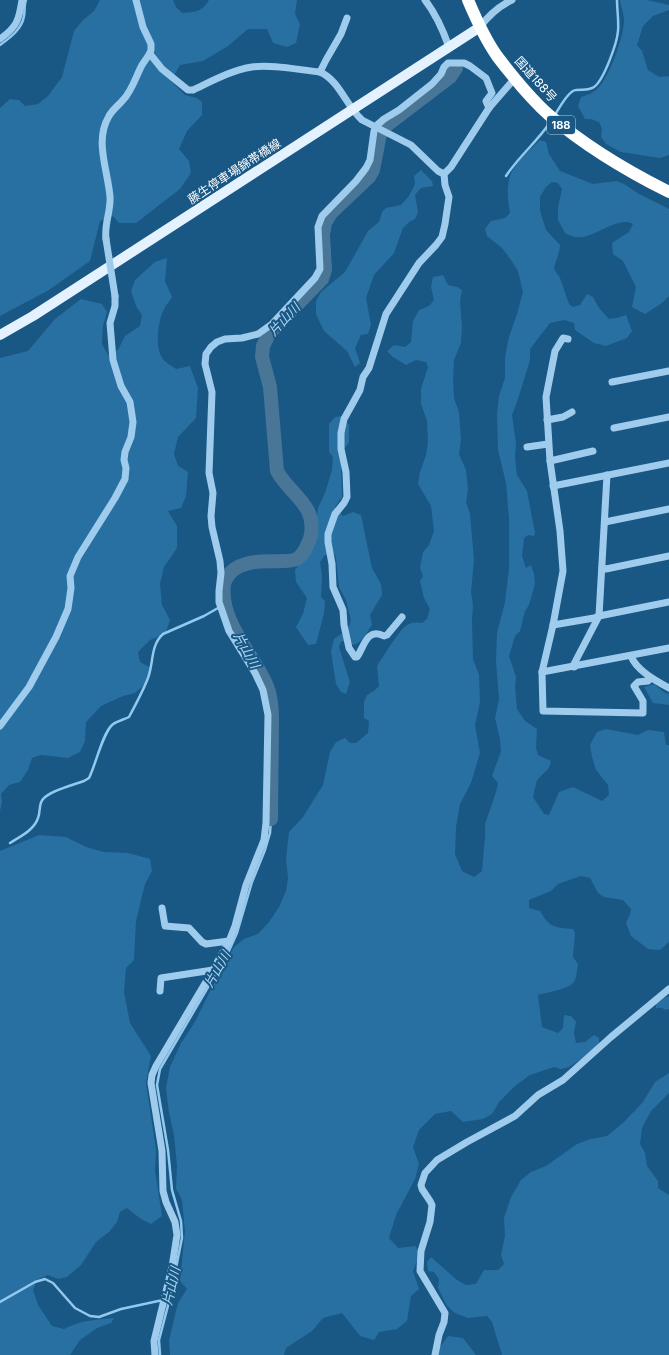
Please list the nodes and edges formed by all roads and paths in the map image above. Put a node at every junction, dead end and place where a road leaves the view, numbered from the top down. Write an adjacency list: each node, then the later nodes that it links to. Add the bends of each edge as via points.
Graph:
1 (22, 0): 8 (street, via 19,19)
2 (136, 0): 10 (street, via 143,27 151,44)
3 (425, 0): 9 (street)
4 (468, 0): 7 (highway, 国道188号 / 188)
5 (512, 0): 7 (street, via 488,16)
6 (347, 18): 11 (street)
7 (480, 27): 9 (main road, 藤生停車場錦帯橋線); 12 (highway, 国道188号 / 188)
8 (0, 39)
9 (449, 47): 14 (main road, 藤生停車場錦帯橋線)
10 (150, 54): 11 (street, via 162,69 188,90 252,67); 47 (street, bridge, via 124,100 109,116 102,138 110,197 105,226 106,239 115,296 110,323 110,343 121,386 130,402 133,422 125,452 125,479 78,557 70,576 68,609 56,637 29,687)
11 (320, 72): 14 (street, via 332,80)
12 (515, 78): 13 (street); 17 (highway, 国道188号 / 188, via 549,115 575,136)
13 (489, 108): 15 (street, via 486,102 492,94 486,78 470,66 452,62 444,67 432,84 384,119); 16 (street)
14 (353, 110): 15 (street, via 362,120); 18 (main road, 藤生停車場錦帯橋線)
15 (381, 129): 16 (street, via 411,145); 49 (street, via 374,131 370,160 366,168 322,216 318,227 320,270 315,278 264,331 242,338 225,339 214,345 206,354 205,364 212,392 209,473 213,493 212,527 221,573 219,602 229,631 263,690 268,715 264,840 246,885)
16 (444, 174): 39 (street, via 449,197 442,237 420,263 386,314 369,368 344,419 340,449 346,472 347,497 334,514 328,534 334,587 343,610 349,648 355,657 370,636 374,633 387,635)
17 (669, 192)
18 (0, 335)
19 (568, 339): 24 (street, via 563,338 555,351 546,397)
20 (669, 371): 21 (street)
21 (612, 382)
22 (572, 412): 24 (street, via 563,417)
23 (669, 417): 25 (street)
24 (547, 420): 26 (street)
25 (614, 428)
26 (548, 444): 27 (street); 29 (street)
27 (527, 447)
28 (593, 451): 29 (street)
29 (550, 461): 32 (street)
30 (669, 463): 31 (street)
31 (607, 475): 32 (street); 34 (street)
32 (553, 486): 40 (street, via 563,570)
33 (669, 509): 34 (street)
34 (605, 522): 36 (street)
35 (669, 556): 36 (street)
36 (602, 568): 38 (street)
37 (669, 602): 38 (street)
38 (598, 616): 40 (street); 43 (street)
39 (402, 617)
40 (553, 625): 44 (street)
41 (669, 648): 42 (street)
42 (631, 656): 43 (street); 45 (street, via 632,661)
43 (574, 667): 44 (street)
44 (542, 672): 45 (street, via 543,711 643,713 643,701 634,686)
45 (651, 678): 46 (street)
46 (669, 688)
47 (0, 726)
48 (162, 908): 49 (street, via 165,926 189,928 206,944)
49 (229, 941): 50 (street)
50 (213, 970): 52 (street, via 161,978); 53 (street, via 152,1075 151,1083 162,1151 163,1191 177,1234 154,1341)
51 (669, 989): 54 (street, via 563,1080 538,1095 515,1116 437,1160 426,1173 422,1189 432,1206 421,1251 420,1272 446,1316)
52 (160, 991)
53 (155, 1355)
54 (435, 1355)

